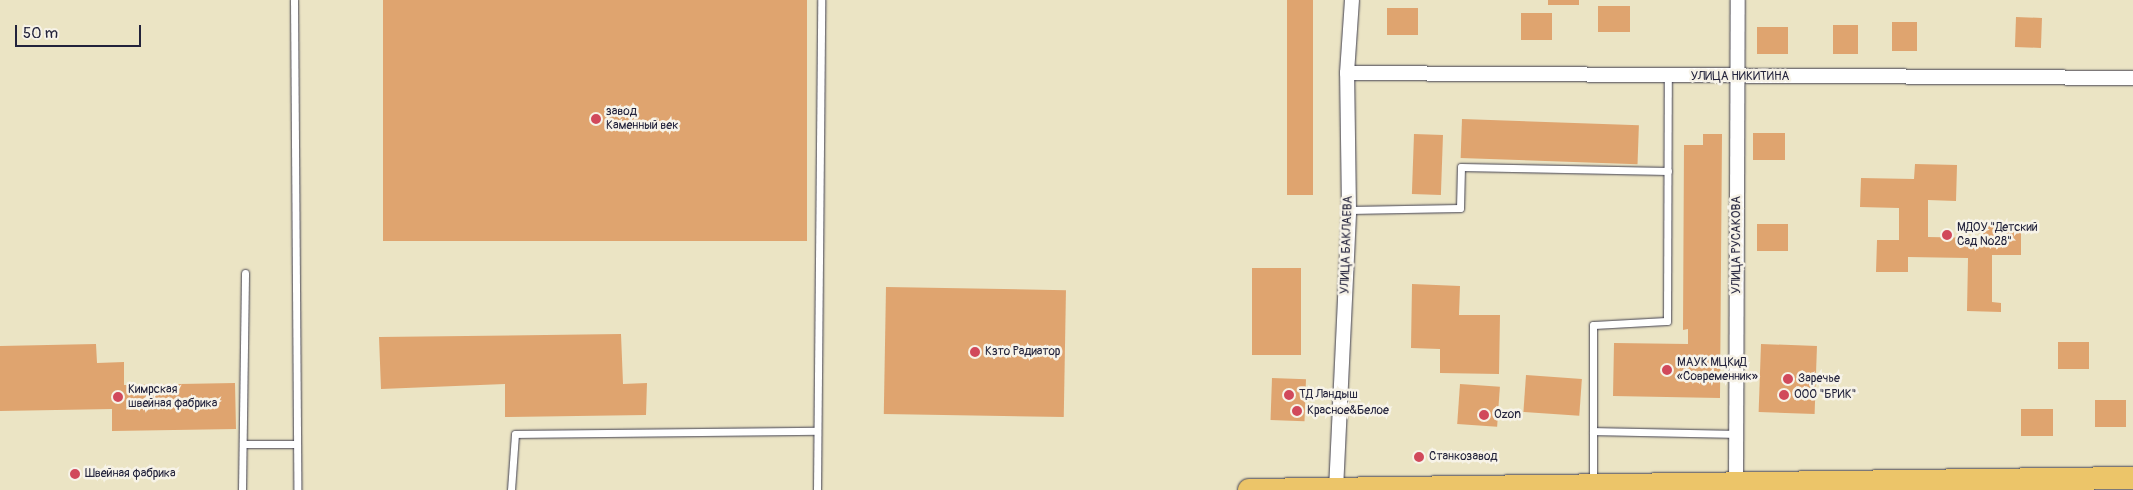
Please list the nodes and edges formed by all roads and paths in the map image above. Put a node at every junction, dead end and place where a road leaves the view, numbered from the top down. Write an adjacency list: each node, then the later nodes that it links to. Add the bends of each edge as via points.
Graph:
1 (294, 0): 16 (lane)
2 (821, 0): 12 (lane)
3 (1352, 0): 5 (street, УЛИЦА БАКЛАЕВА)
4 (1738, 0): 7 (street, УЛИЦА РУСАКОВА)
5 (1347, 73): 6 (street, УЛИЦА НИКИТИНА); 10 (street, УЛИЦА БАКЛАЕВА)
6 (1668, 77): 7 (street, УЛИЦА НИКИТИНА); 9 (lane)
7 (1738, 78): 8 (street, УЛИЦА НИКИТИНА); 14 (street, УЛИЦА РУСАКОВА)
8 (2133, 78)
9 (1668, 170): 10 (lane, via 1461,167 1460,208); 13 (lane, via 1667,321 1592,326)
10 (1350, 210): 20 (street, УЛИЦА БАКЛАЕВА)
11 (246, 273): 15 (lane)
12 (818, 431): 24 (lane, via 515,434); 25 (lane)
13 (1593, 431): 14 (lane); 18 (lane)
14 (1736, 434): 19 (street, УЛИЦА РУСАКОВА)
15 (243, 444): 16 (lane); 22 (lane)
16 (297, 444): 23 (lane)
17 (2133, 478): 19 (main road)
18 (1593, 484): 19 (main road); 21 (main road)
19 (1736, 486)
20 (1336, 489): 21 (main road); 26 (main road)
21 (1420, 489)
22 (242, 490)
23 (298, 490)
24 (511, 490)
25 (817, 490)
26 (1249, 490)

